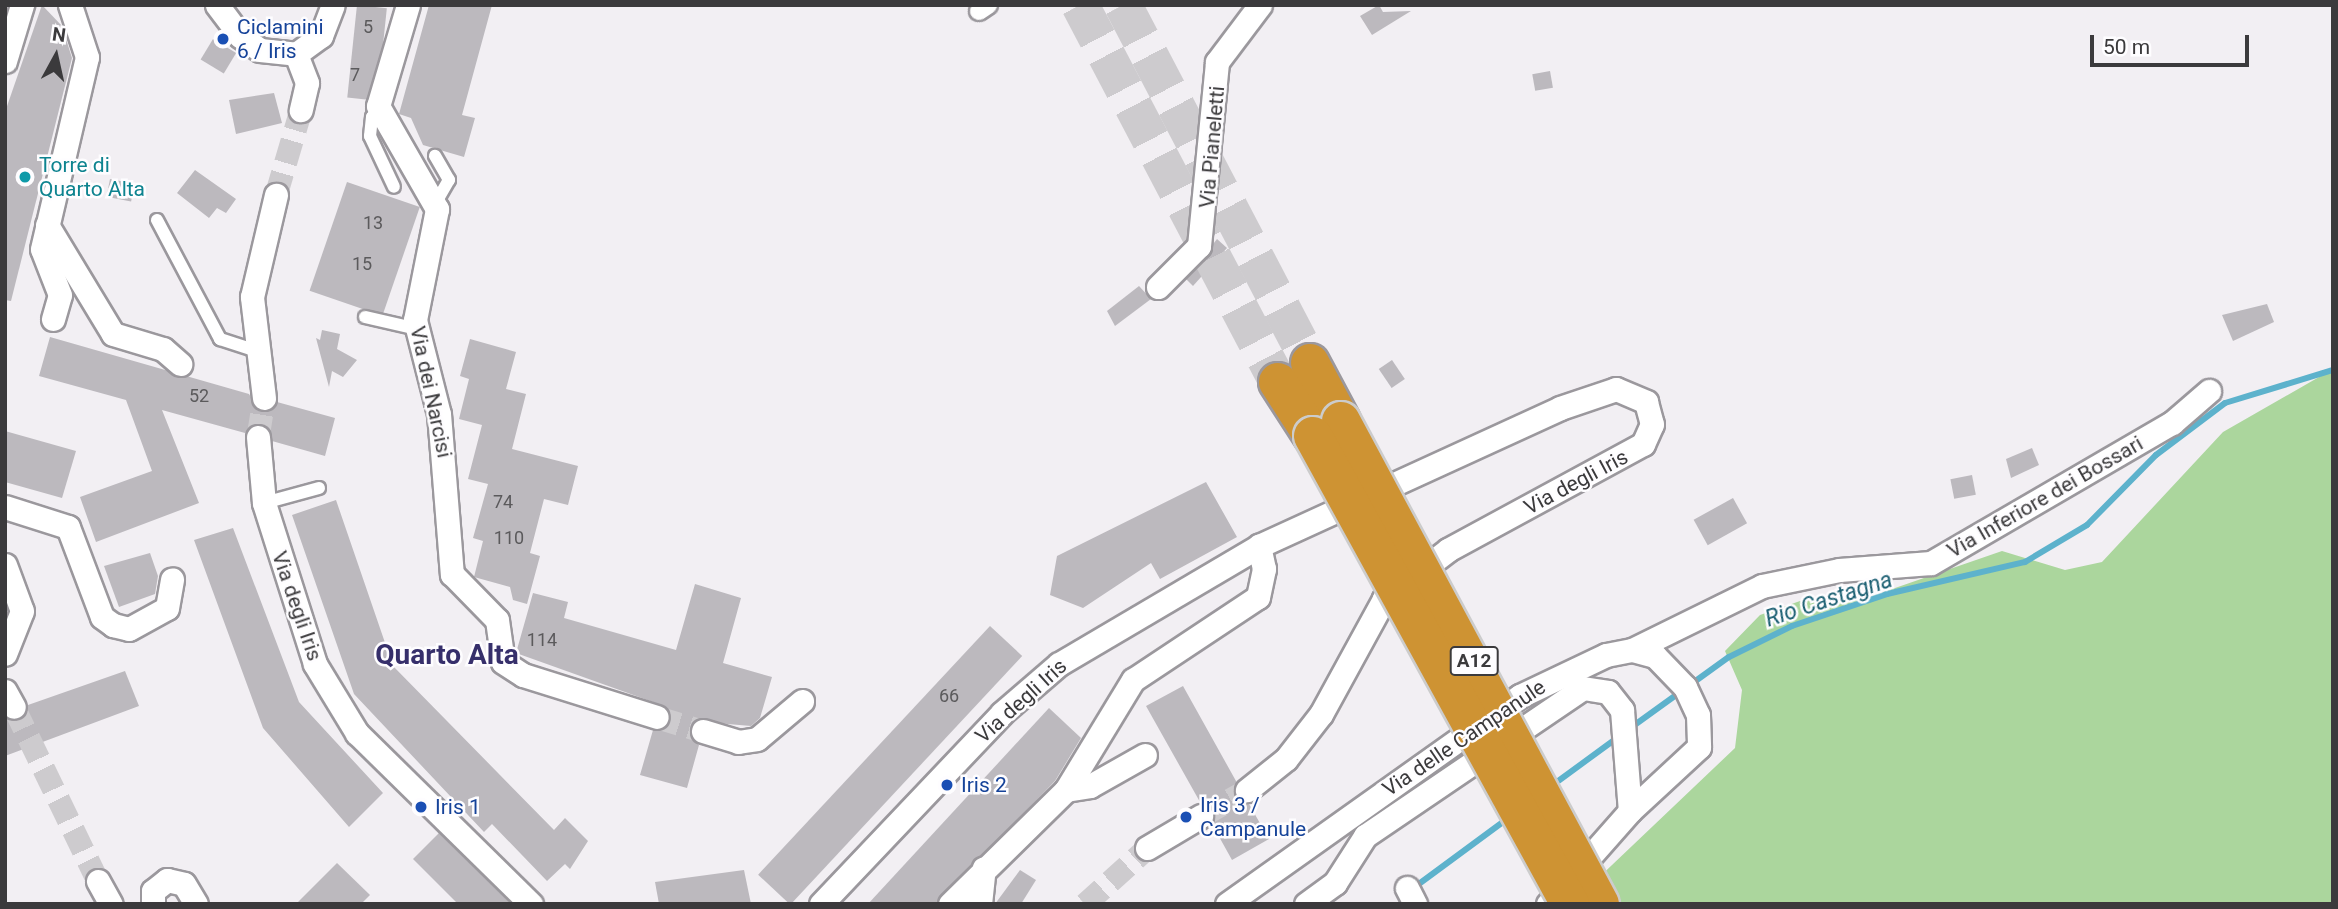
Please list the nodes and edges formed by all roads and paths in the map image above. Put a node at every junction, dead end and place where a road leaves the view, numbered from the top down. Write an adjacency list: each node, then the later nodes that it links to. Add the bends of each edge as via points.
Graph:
1 (22, 5): 8 (street)
2 (70, 5): 16 (street, via 86,67)
3 (217, 5): 7 (street, via 240,36 260,50)
4 (332, 5): 7 (street, via 321,36)
5 (408, 5): 10 (street)
6 (1260, 5): 17 (street, Via Pianeletti, via 1217,62 1199,246)
7 (296, 54): 9 (street, via 307,83)
8 (5, 61)
9 (301, 110)
10 (379, 113): 12 (lane, via 372,117 370,136); 14 (street)
11 (435, 156): 14 (lane, via 449,180)
12 (394, 187)
13 (276, 195): 21 (street, via 255,266)
14 (435, 204): 20 (street, Via dei Narcisi, via 435,246 419,294)
15 (157, 220): 21 (lane, via 220,339)
16 (47, 225): 19 (street, via 42,249 60,295); 23 (street, via 113,334 163,349)
17 (1158, 287)
18 (365, 317): 20 (lane)
19 (53, 319)
20 (418, 329): 38 (street, Via dei Narcisi, via 439,414 452,574 497,620 503,662 523,675)
21 (256, 351): 26 (street)
22 (1310, 363): 27 (highway, A12)
23 (180, 364)
24 (1278, 382): 27 (highway, A12)
25 (2209, 391): 35 (street, Via Inferiore dei Bossari, via 2172,423 1931,563 1839,570 1762,586)
26 (264, 398)
27 (1327, 428): 58 (highway, A12, bridge); 59 (highway, A12, bridge)
28 (258, 437): 30 (street, Via degli Iris)
29 (319, 488): 30 (lane)
30 (264, 503): 51 (street, Via degli Iris, via 315,664 357,733)
31 (5, 507): 34 (street, via 68,527 102,617 113,625 129,629 167,607)
32 (1259, 546): 41 (street, via 1264,569 1258,597 1133,680); 42 (street, Via degli Iris, via 1605,392 1628,390 1651,413 1650,435 1621,460 1448,550 1384,599 1321,714 1286,759); 52 (street, Via degli Iris, via 1059,664 1002,713)
33 (5, 565): 36 (street, via 22,611)
34 (173, 579)
35 (1632, 650): 43 (street, via 1655,656 1685,687 1698,715 1699,747); 55 (street, Via delle Campanule, via 1606,655 1520,696)
36 (5, 654)
37 (802, 701): 39 (street, via 757,739 738,742)
38 (657, 717)
39 (703, 731)
40 (1145, 755): 41 (street, via 1090,786)
41 (1066, 790): 46 (street)
42 (1247, 790)
43 (1630, 811): 56 (street, via 1622,710 1608,692 1583,688 1365,836 1335,883); 57 (street)
44 (1200, 816): 45 (street)
45 (1147, 848)
46 (984, 868): 53 (street); 54 (street)
47 (98, 881): 48 (street)
48 (111, 904)
49 (153, 904): 50 (street, via 153,891 167,880 184,884)
50 (196, 904)
51 (531, 904)
52 (821, 904)
53 (950, 904)
54 (980, 904)
55 (1227, 904)
56 (1306, 904)
57 (1548, 904)
58 (1570, 904)
59 (1600, 904)

